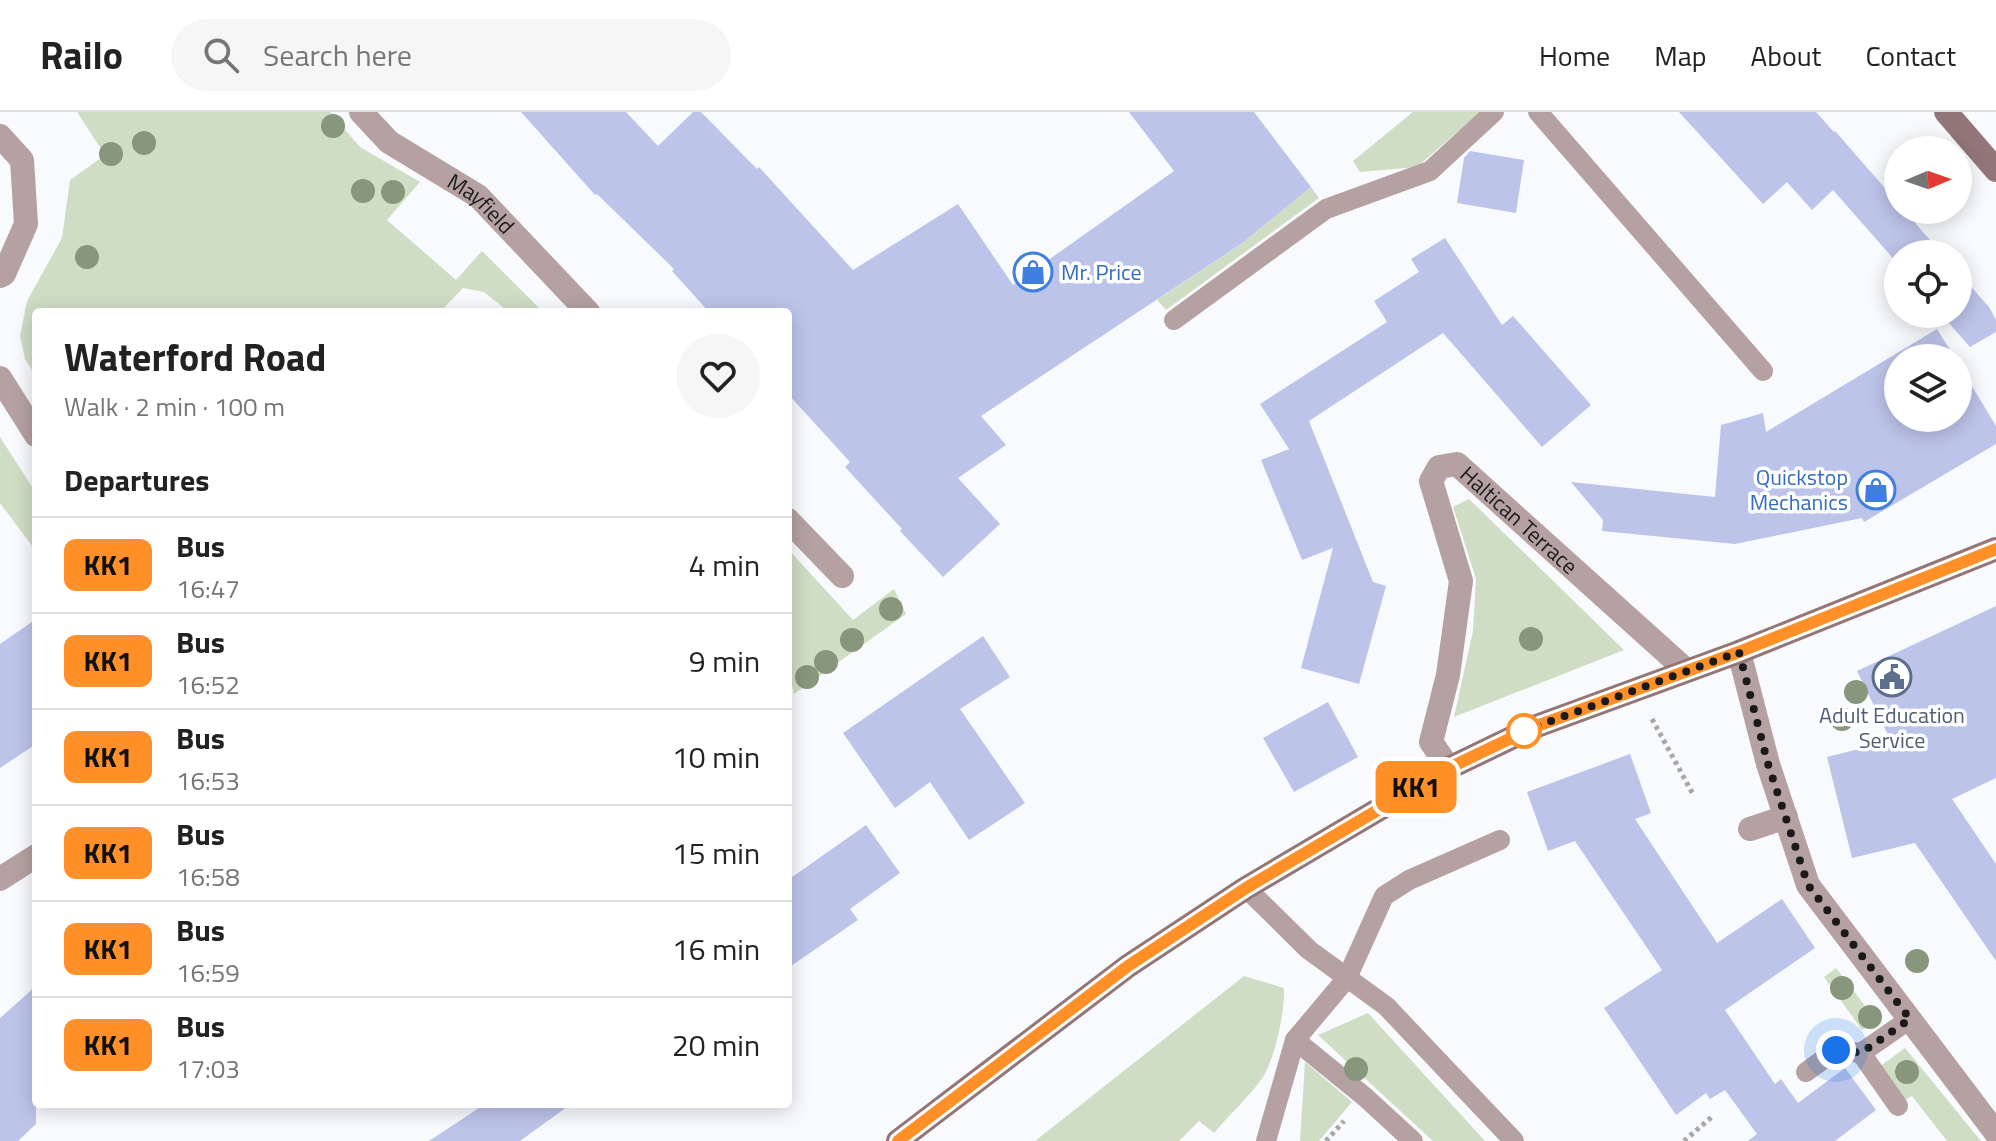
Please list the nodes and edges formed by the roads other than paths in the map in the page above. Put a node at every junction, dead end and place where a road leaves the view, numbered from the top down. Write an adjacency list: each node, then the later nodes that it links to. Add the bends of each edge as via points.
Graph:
1 (361, 112): 8 (street, Mayfield, via 389,142 478,196)
2 (1494, 112): 9 (lane, via 1430,171 1326,209)
3 (1538, 112): 10 (lane)
4 (1946, 112): 6 (main road)
5 (0, 136): 7 (street, via 22,160 26,224)
6 (1996, 170)
7 (0, 276)
8 (584, 308)
9 (1174, 320)
10 (1763, 371)
11 (0, 378): 12 (street)
12 (32, 429)
13 (792, 524): 15 (street)
14 (1996, 549): 16 (main road)
15 (842, 576)
16 (1739, 652): 17 (main road); 19 (street)
17 (1687, 671): 18 (main road, via 1534,727); 18 (street, Haltican Terrace, via 1457,464 1439,467 1431,481 1461,581 1448,675 1431,742)
18 (1449, 768): 24 (main road)
19 (1786, 817): 20 (street); 26 (street, via 1808,885)
20 (1750, 829)
21 (1500, 840): 25 (lane, via 1384,896)
22 (32, 859): 23 (street)
23 (0, 879)
24 (1246, 888): 25 (lane, via 1309,950); 32 (main road, via 1128,966)
25 (1347, 978): 27 (lane); 35 (lane, via 1386,1006)
26 (1910, 1019): 28 (lane); 31 (street)
27 (1295, 1040): 33 (lane); 34 (lane)
28 (1861, 1053): 29 (lane, via 1836,1050); 30 (lane)
29 (1806, 1072)
30 (1890, 1107)
31 (1996, 1133)
32 (898, 1141)
33 (1266, 1141)
34 (1413, 1141)
35 (1514, 1141)

